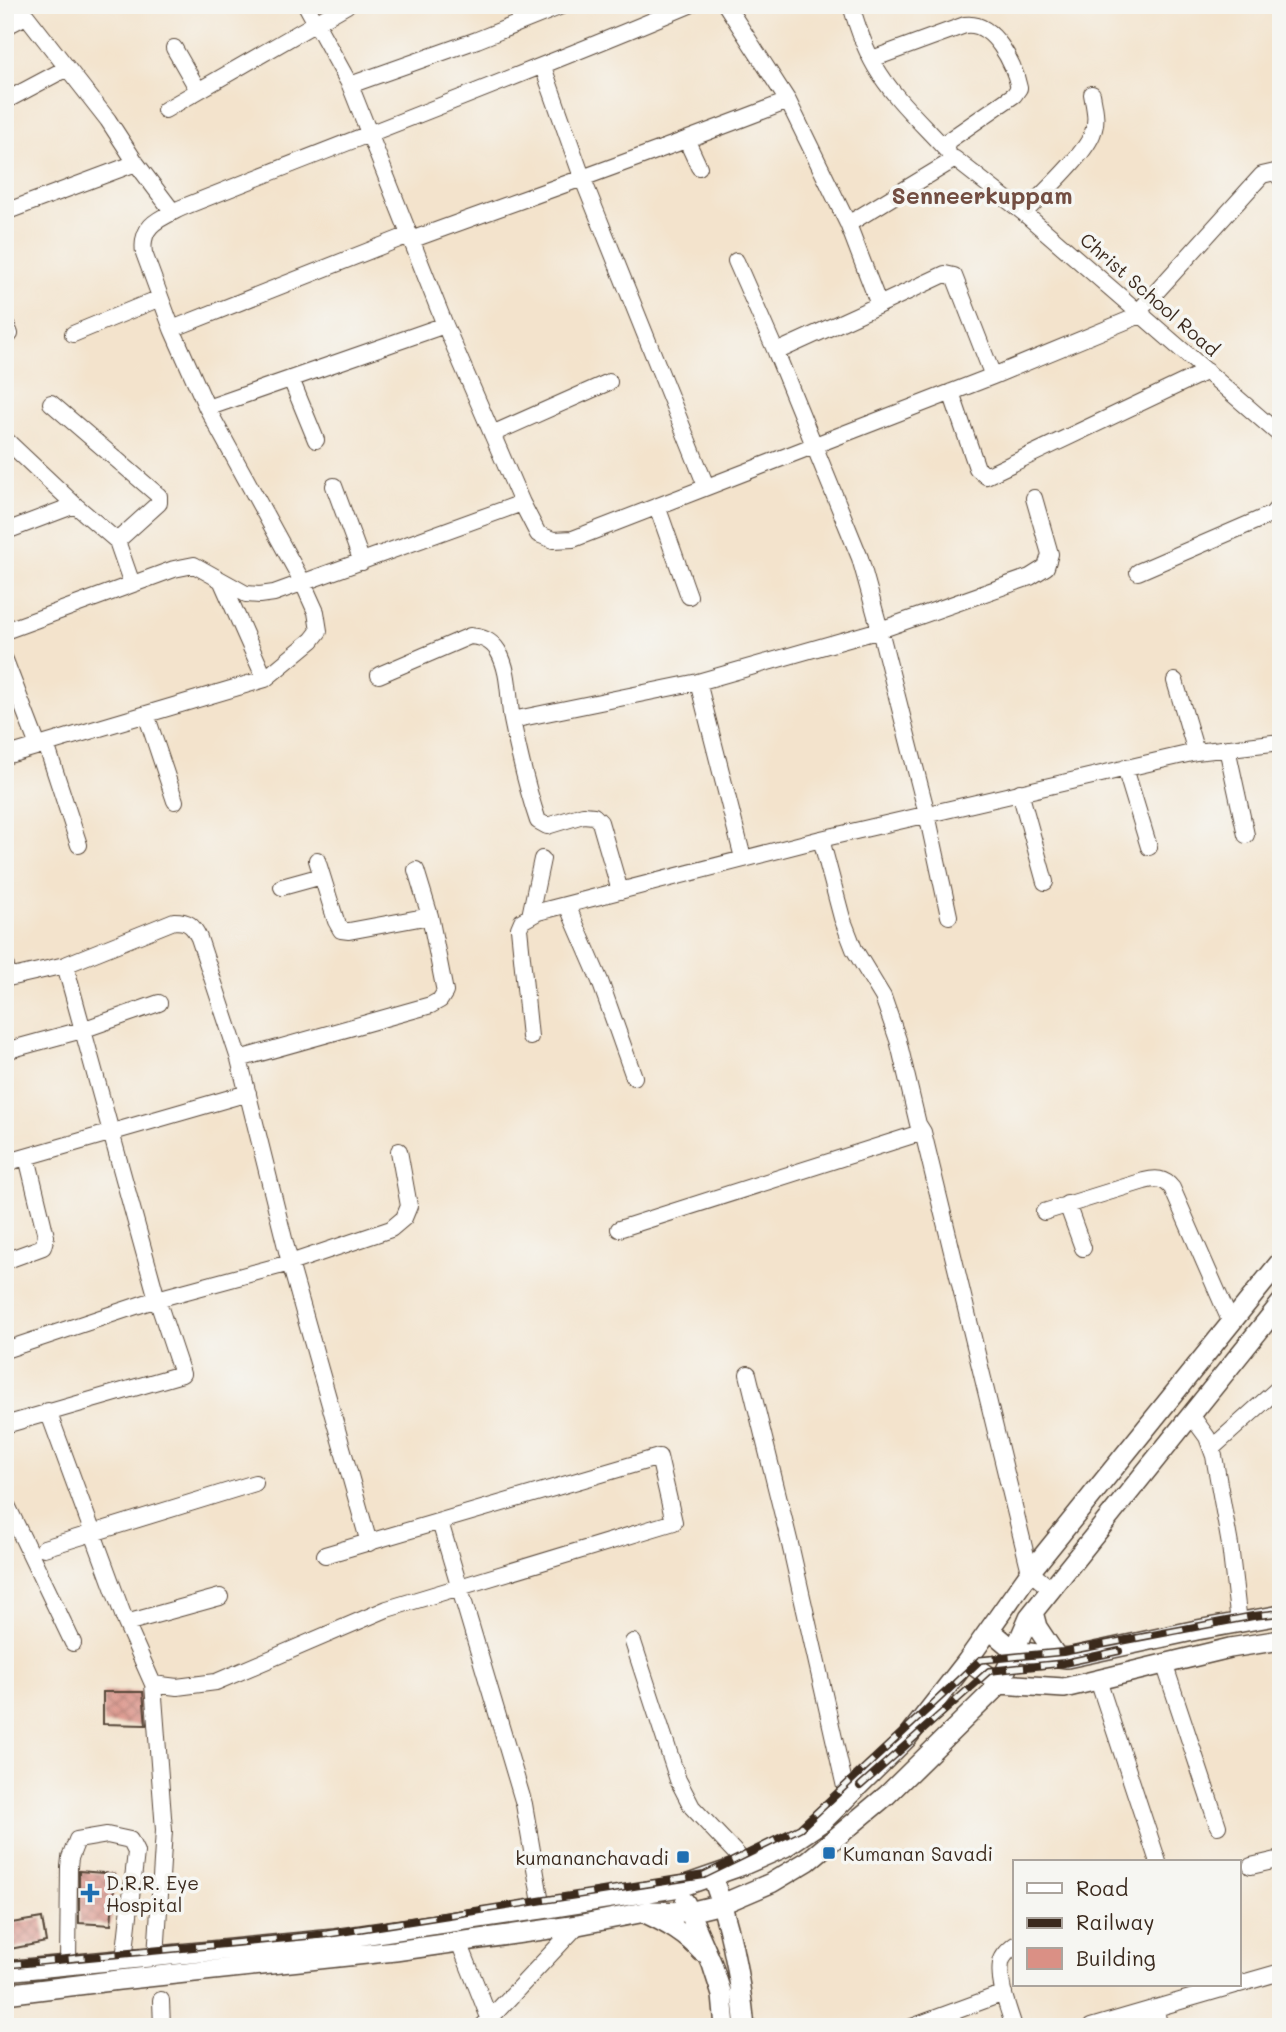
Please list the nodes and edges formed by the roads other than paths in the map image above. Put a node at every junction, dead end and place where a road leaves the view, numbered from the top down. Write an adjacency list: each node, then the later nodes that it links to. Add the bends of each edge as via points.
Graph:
1 (306, 5): 8 (street)
2 (348, 5): 8 (street)
3 (564, 5): 14 (street)
4 (690, 5): 12 (street)
5 (726, 5): 18 (street)
6 (851, 5): 11 (street, Christ School Road)
7 (22, 11): 9 (street); 13 (street)
8 (316, 22): 14 (street); 15 (street)
9 (5, 27)
10 (174, 48): 15 (street)
11 (872, 59): 22 (street, Christ School Road, via 897,96); 22 (street, via 965,25 984,27 995,36 1018,88)
12 (543, 67): 20 (street); 26 (street)
13 (67, 68): 17 (street); 24 (street)
14 (350, 85): 20 (street)
15 (198, 90): 19 (street)
16 (1092, 93): 30 (street, via 1096,112 1093,133)
17 (5, 101)
18 (788, 101): 21 (street); 31 (street)
19 (165, 110)
20 (369, 133): 29 (street); 32 (street)
21 (687, 141): 25 (street); 26 (street)
22 (942, 145): 23 (street, Christ School Road)
23 (955, 159): 30 (street, Christ School Road); 31 (street)
24 (136, 163): 28 (street); 29 (street)
25 (699, 167)
26 (583, 177): 32 (street); 54 (street)
27 (1281, 179): 36 (street, via 1275,172 1262,175)
28 (5, 212)
29 (173, 212): 34 (street, via 157,220 142,241)
30 (1024, 213): 36 (street, Christ School Road)
31 (848, 224): 35 (street)
32 (410, 238): 37 (street); 38 (street)
33 (736, 261): 40 (street)
34 (160, 298): 38 (street); 39 (street)
35 (879, 305): 40 (street); 42 (street, via 945,274 954,276)
36 (1141, 313): 41 (street, Christ School Road); 42 (street)
37 (445, 325): 43 (street); 48 (street)
38 (173, 329): 47 (street)
39 (73, 334)
40 (776, 352): 52 (street)
41 (1207, 371): 45 (street, via 986,476 977,468); 49 (street, Christ School Road)
42 (993, 376): 45 (street)
43 (291, 379): 47 (street); 51 (street)
44 (609, 382): 48 (street)
45 (951, 392): 52 (street)
46 (51, 403): 61 (street, via 159,496 159,503)
47 (207, 408): 65 (street)
48 (492, 434): 56 (street)
49 (1281, 436)
50 (5, 439): 58 (street)
51 (316, 440)
52 (813, 445): 54 (street); 68 (street, via 860,558)
53 (334, 486): 62 (street)
54 (706, 486): 59 (street)
55 (1034, 498): 68 (street, via 1050,554 1046,566 1030,577)
56 (522, 503): 59 (street, via 538,534 553,540 573,539); 62 (street)
57 (1281, 504): 63 (street, via 1272,514)
58 (75, 505): 60 (street); 61 (street)
59 (657, 506): 67 (street)
60 (9, 530)
61 (117, 541): 66 (street)
62 (362, 562): 65 (street)
63 (1138, 572)
64 (222, 582): 65 (street, via 246,594 260,595); 66 (street, via 194,565); 72 (street)
65 (303, 583): 72 (street, via 319,631)
66 (132, 584): 69 (street)
67 (690, 596)
68 (880, 630): 74 (street); 85 (street)
69 (5, 631)
70 (5, 660): 78 (street)
71 (379, 675): 76 (street, via 459,640 483,637 496,647 504,663)
72 (265, 679): 75 (street)
73 (1175, 681): 80 (street)
74 (698, 682): 76 (street); 90 (street)
75 (146, 714): 78 (street); 84 (street)
76 (512, 720): 97 (street, via 538,821 547,826 594,816 600,822)
77 (1281, 743): 79 (street)
78 (42, 745): 81 (street); 88 (street)
79 (1227, 748): 80 (street); 86 (street)
80 (1196, 752): 82 (street)
81 (5, 755)
82 (1125, 768): 83 (street); 89 (street)
83 (1020, 792): 85 (street); 95 (street)
84 (175, 801)
85 (927, 814): 87 (street); 101 (street)
86 (1246, 835)
87 (821, 839): 90 (street); 111 (street, via 846,928 894,1029)
88 (79, 845)
89 (1149, 847)
90 (743, 858): 97 (street)
91 (542, 859): 100 (street)
92 (317, 860): 94 (street)
93 (416, 870): 99 (street)
94 (322, 876): 96 (street); 99 (street, via 341,930)
95 (1045, 882)
96 (282, 887)
97 (620, 891): 98 (street)
98 (567, 905): 100 (street); 109 (street)
99 (430, 916): 108 (street, via 445,992 440,1000)
100 (530, 916): 106 (street, via 519,928)
101 (949, 916)
102 (5, 962): 103 (street, via 8,978)
103 (65, 965): 105 (street); 108 (street, via 174,921 186,921 199,938)
104 (159, 1003): 105 (street)
105 (82, 1030): 107 (street); 112 (street)
106 (530, 1037)
107 (5, 1051)
108 (239, 1059): 110 (street)
109 (634, 1077)
110 (248, 1093): 112 (street); 122 (street)
111 (923, 1132): 118 (street); 140 (street)
112 (111, 1133): 114 (street); 123 (street)
113 (399, 1151): 122 (street, via 409,1206 404,1218 391,1229)
114 (27, 1157): 115 (street); 120 (street, via 46,1236 43,1247)
115 (5, 1163)
116 (1067, 1204): 117 (street); 119 (street); 125 (street, via 1153,1179 1168,1183)
117 (1044, 1212)
118 (619, 1229)
119 (1083, 1248)
120 (5, 1261)
121 (1281, 1261): 125 (main road)
122 (290, 1263): 123 (street); 137 (street)
123 (157, 1299): 126 (street); 129 (street, via 182,1374)
124 (1279, 1309): 130 (main road)
125 (1231, 1323): 140 (main road)
126 (5, 1350)
127 (748, 1374): 159 (street)
128 (1281, 1386): 132 (street)
129 (48, 1411): 131 (street); 136 (street)
130 (1191, 1415): 132 (street); 142 (main road)
131 (5, 1425)
132 (1212, 1448): 147 (street)
133 (255, 1483): 136 (street)
134 (5, 1502): 151 (street)
135 (440, 1522): 137 (street); 141 (street); 141 (street, via 659,1457 674,1522)
136 (93, 1532): 138 (street); 146 (street)
137 (369, 1543): 139 (street)
138 (44, 1548)
139 (326, 1555)
140 (1030, 1572): 142 (street); 148 (main road)
141 (458, 1586): 157 (street, via 387,1609 216,1682 177,1687); 168 (street, via 523,1804)
142 (1051, 1589): 144 (main road)
143 (220, 1597): 146 (street)
144 (1033, 1612): 152 (main road); 153 (main road, via 1043,1639)
145 (1281, 1615): 147 (main road)
146 (126, 1623): 157 (street)
147 (1239, 1623): 153 (main road)
148 (990, 1630): 152 (main road); 154 (main road)
149 (1281, 1640): 155 (main road)
150 (633, 1642): 163 (street, via 678,1780 692,1807)
151 (73, 1643)
152 (1016, 1651): 153 (main road); 158 (main road)
153 (1057, 1657)
154 (967, 1661): 158 (main road); 159 (main road, via 907,1738)
155 (1164, 1663): 156 (main road); 160 (street)
156 (1098, 1679): 158 (main road, via 1064,1688); 162 (street)
157 (153, 1684): 174 (street, via 164,1830)
158 (1000, 1684): 167 (main road, via 887,1795 808,1861)
159 (847, 1796): 163 (main road, via 822,1822 785,1847)
160 (1218, 1826)
161 (1281, 1858): 164 (street)
162 (1157, 1860)
163 (746, 1864): 165 (main road)
164 (1251, 1866)
165 (712, 1876): 166 (main road); 167 (main road)
166 (680, 1887): 168 (main road); 169 (main road)
167 (722, 1904): 169 (main road); 189 (main road)
168 (542, 1909): 174 (main road, via 386,1933)
169 (689, 1912): 170 (main road); 177 (main road)
170 (643, 1913): 171 (main road); 177 (main road, via 690,1939)
171 (578, 1925): 172 (main road); 186 (street)
172 (459, 1942): 183 (main road); 186 (street)
173 (1013, 1947): 182 (street, via 1001,1962)
174 (156, 1957): 175 (main road)
175 (124, 1960): 176 (main road); 176 (street, via 136,1852 130,1840 107,1835 77,1840 70,1858)
176 (68, 1964): 178 (main road)
177 (712, 1964): 188 (main road, via 722,1995)
178 (5, 1971)
179 (1281, 1972): 180 (street)
180 (1240, 1983)
181 (1230, 1986): 185 (street)
182 (1003, 1993): 190 (street); 191 (street)
183 (5, 1994)
184 (161, 2000): 187 (street)
185 (1155, 2008): 192 (street); 193 (street)
186 (486, 2023)
187 (162, 2027)
188 (725, 2027)
189 (745, 2027)
190 (912, 2027)
191 (1014, 2027)
192 (1091, 2027)
193 (1160, 2027)

